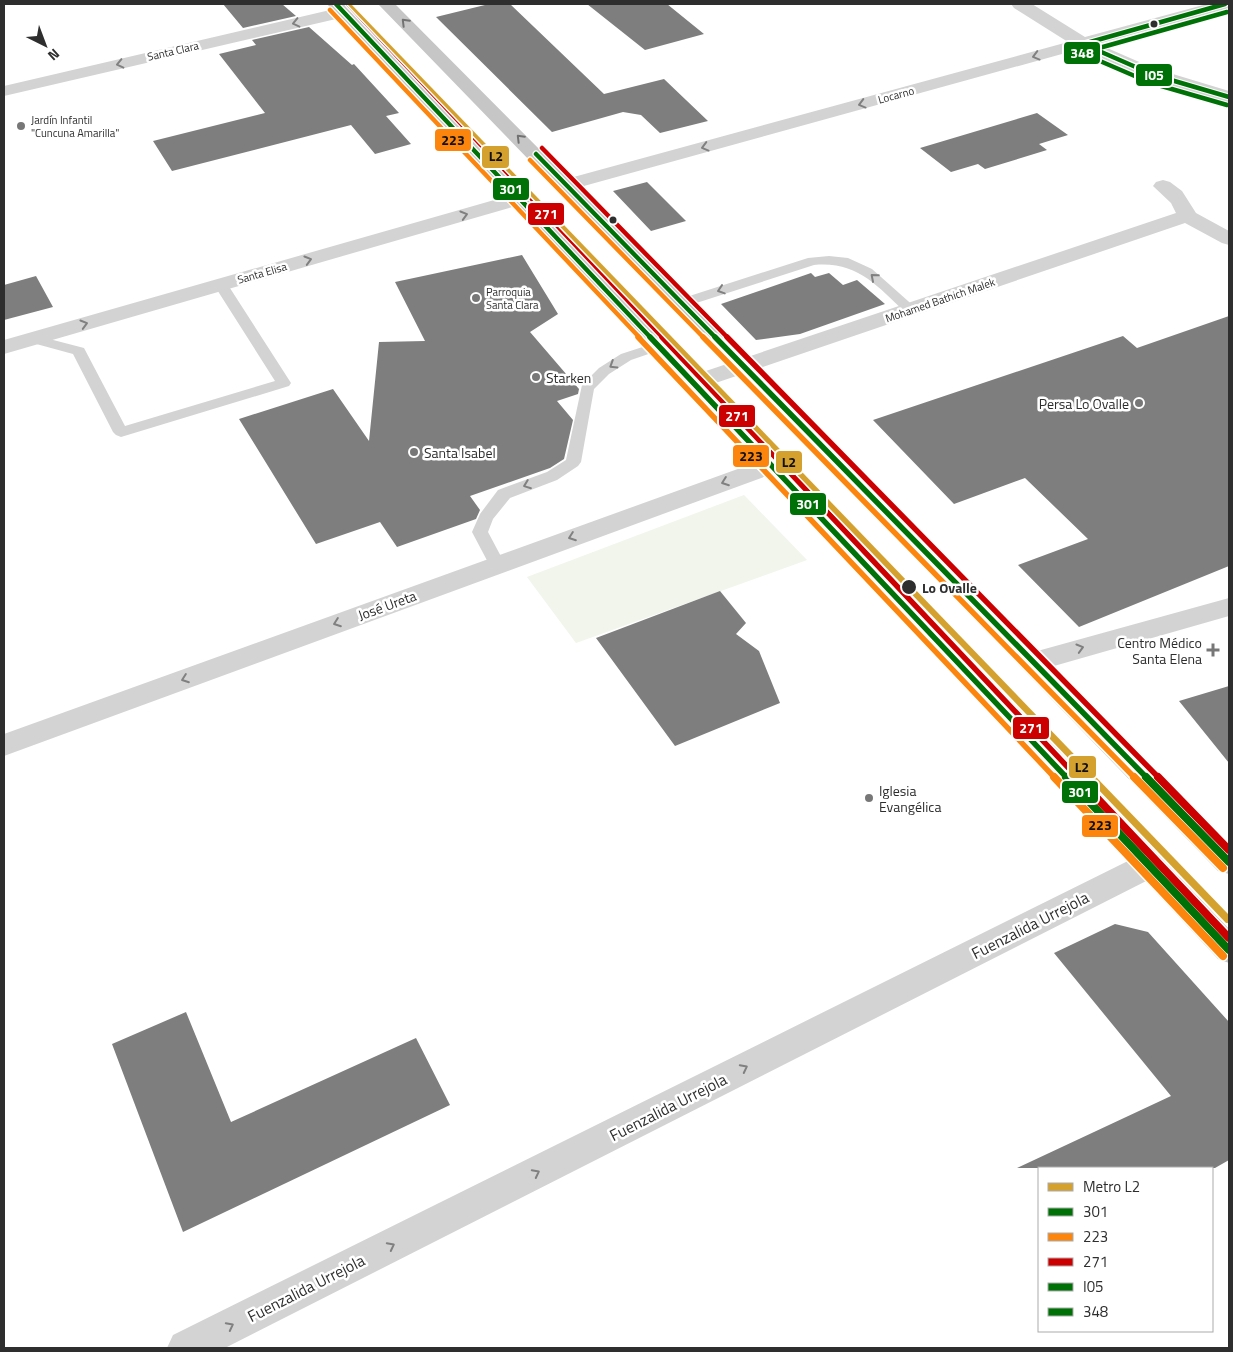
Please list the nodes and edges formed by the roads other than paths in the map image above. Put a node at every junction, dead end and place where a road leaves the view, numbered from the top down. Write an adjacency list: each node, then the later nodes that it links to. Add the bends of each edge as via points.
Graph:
1 (386, 4): 8 (main road, one-way to 1)
2 (1020, 4): 5 (street)
3 (1225, 4): 5 (street, Locarno)
4 (339, 8): 6 (street, Santa Clara, one-way to 6); 11 (main road)
5 (1083, 44): 7 (street, via 1155,75); 9 (street, Locarno, one-way to 9)
6 (4, 91)
7 (1229, 96)
8 (549, 167): 9 (main road); 11 (main road, via 539,186)
9 (566, 185): 15 (main road)
10 (1163, 186): 12 (street, via 1177,197)
11 (519, 199): 14 (street, Santa Elisa, one-way to 11); 18 (main road)
12 (1187, 216): 13 (street); 16 (street, Mohamed Bathich Malek)
13 (1229, 239)
14 (221, 285): 17 (street, Santa Elisa, one-way to 14); 17 (lane, via 284,383 121,432 79,351)
15 (682, 303): 16 (lane, one-way to 15, via 859,266 826,259); 20 (main road)
16 (910, 309): 20 (street, Mohamed Bathich Malek)
17 (34, 339): 19 (street, Santa Elisa)
18 (658, 346): 21 (main road); 23 (lane, one-way to 23, via 626,357 604,371 587,388 573,462 552,476 504,494 490,512 480,532)
19 (4, 347)
20 (744, 366): 21 (street, Mohamed Bathich Malek); 25 (main road)
21 (693, 383): 22 (main road)
22 (770, 465): 23 (street, José Ureta, one-way to 23); 28 (main road)
23 (497, 564): 26 (street, José Ureta, one-way to 26)
24 (1229, 606): 25 (street, one-way to 24)
25 (1033, 662): 27 (main road)
26 (4, 745)
27 (1229, 862)
28 (1148, 865): 29 (main road); 30 (street, Fuenzalida Urrejola, one-way to 28)
29 (1229, 950)
30 (186, 1348)

